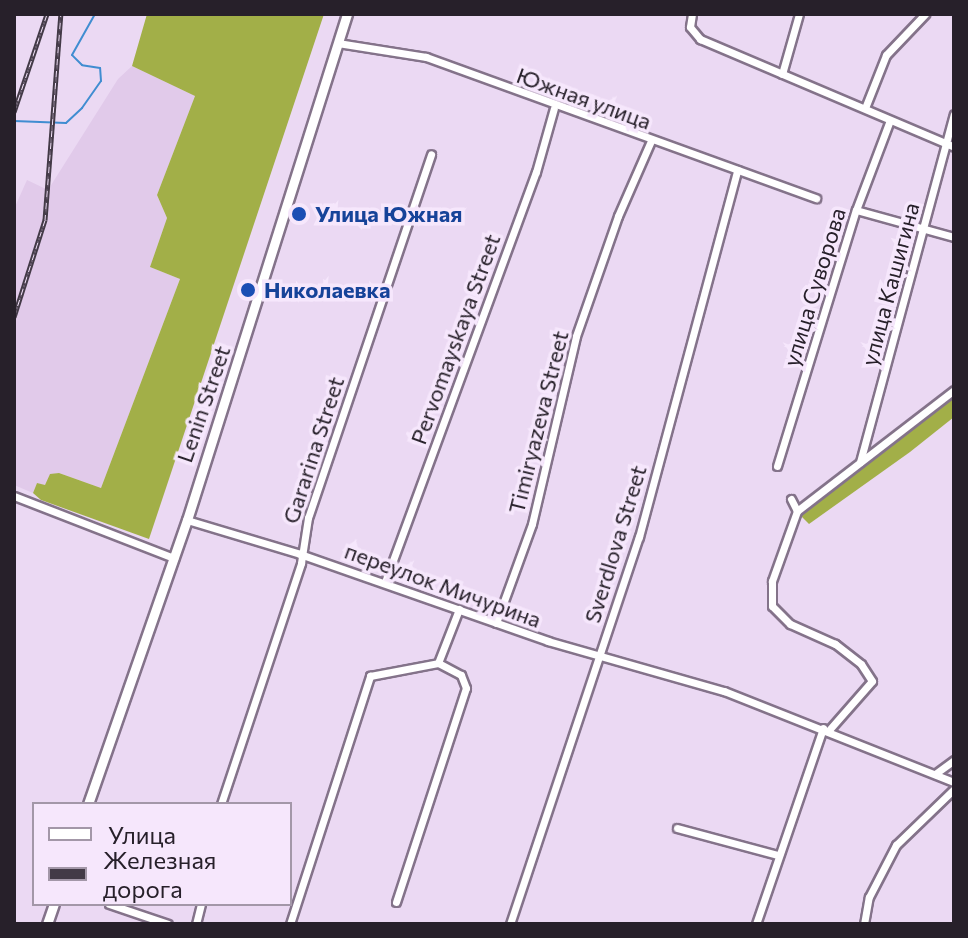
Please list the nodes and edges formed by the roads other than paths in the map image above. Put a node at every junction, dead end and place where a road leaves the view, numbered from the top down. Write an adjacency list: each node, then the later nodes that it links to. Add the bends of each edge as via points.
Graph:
1 (347, 14): 5 (main road, Lenin Street)
2 (692, 14): 6 (street, via 690,27 700,39)
3 (799, 14): 6 (street)
4 (925, 14): 8 (street, via 886,55)
5 (340, 38): 7 (street, Южная улица, via 426,57); 25 (main road, Lenin Street)
6 (782, 74): 8 (street)
7 (554, 108): 11 (street, Южная улица); 28 (street, Pervomayskaya Street, via 536,172)
8 (865, 108): 10 (street)
9 (954, 114): 12 (street, улица Кашигина)
10 (890, 120): 12 (street); 16 (street, улица Суворова)
11 (651, 141): 14 (street, Южная улица); 30 (street, Timiryazeva Street, via 576,336 532,524)
12 (950, 146): 17 (street, улица Кашигина)
13 (431, 154): 26 (street, Gararina Street)
14 (737, 170): 15 (street, Южная улица); 31 (street, Sverdlova Street, via 639,537)
15 (816, 198)
16 (856, 210): 17 (street); 21 (street, улица Суворова)
17 (924, 229): 18 (street); 20 (street, улица Кашигина)
18 (954, 237)
19 (954, 390): 20 (street)
20 (859, 464): 24 (street)
21 (777, 466)
22 (14, 496): 27 (street)
23 (791, 499): 24 (street)
24 (797, 511): 33 (street, via 772,581 772,606 790,624 835,644 861,664 872,681)
25 (187, 520): 26 (street, переулок Мичурина); 27 (main road, Lenin Street)
26 (300, 554): 28 (street, переулок Мичурина); 39 (street, Gararina Street)
27 (174, 558): 38 (main road, Lenin Street)
28 (385, 582): 29 (street, переулок Мичурина)
29 (459, 609): 30 (street, переулок Мичурина); 32 (street)
30 (496, 623): 31 (street, переулок Мичурина)
31 (598, 656): 33 (street, переулок Мичурина, via 724,691); 46 (street, Sverdlova Street)
32 (438, 663): 42 (street, via 461,675 466,688); 45 (street, via 370,676)
33 (826, 729): 35 (street, переулок Мичурина); 41 (street)
34 (954, 760): 35 (street)
35 (935, 774): 36 (street, переулок Мичурина)
36 (954, 782)
37 (954, 789): 48 (street, via 896,845 869,897)
38 (89, 802)
39 (222, 802)
40 (677, 828): 41 (street)
41 (778, 855): 47 (street)
42 (396, 902)
43 (115, 906): 44 (street)
44 (168, 924)
45 (290, 924)
46 (510, 924)
47 (756, 924)
48 (864, 924)

